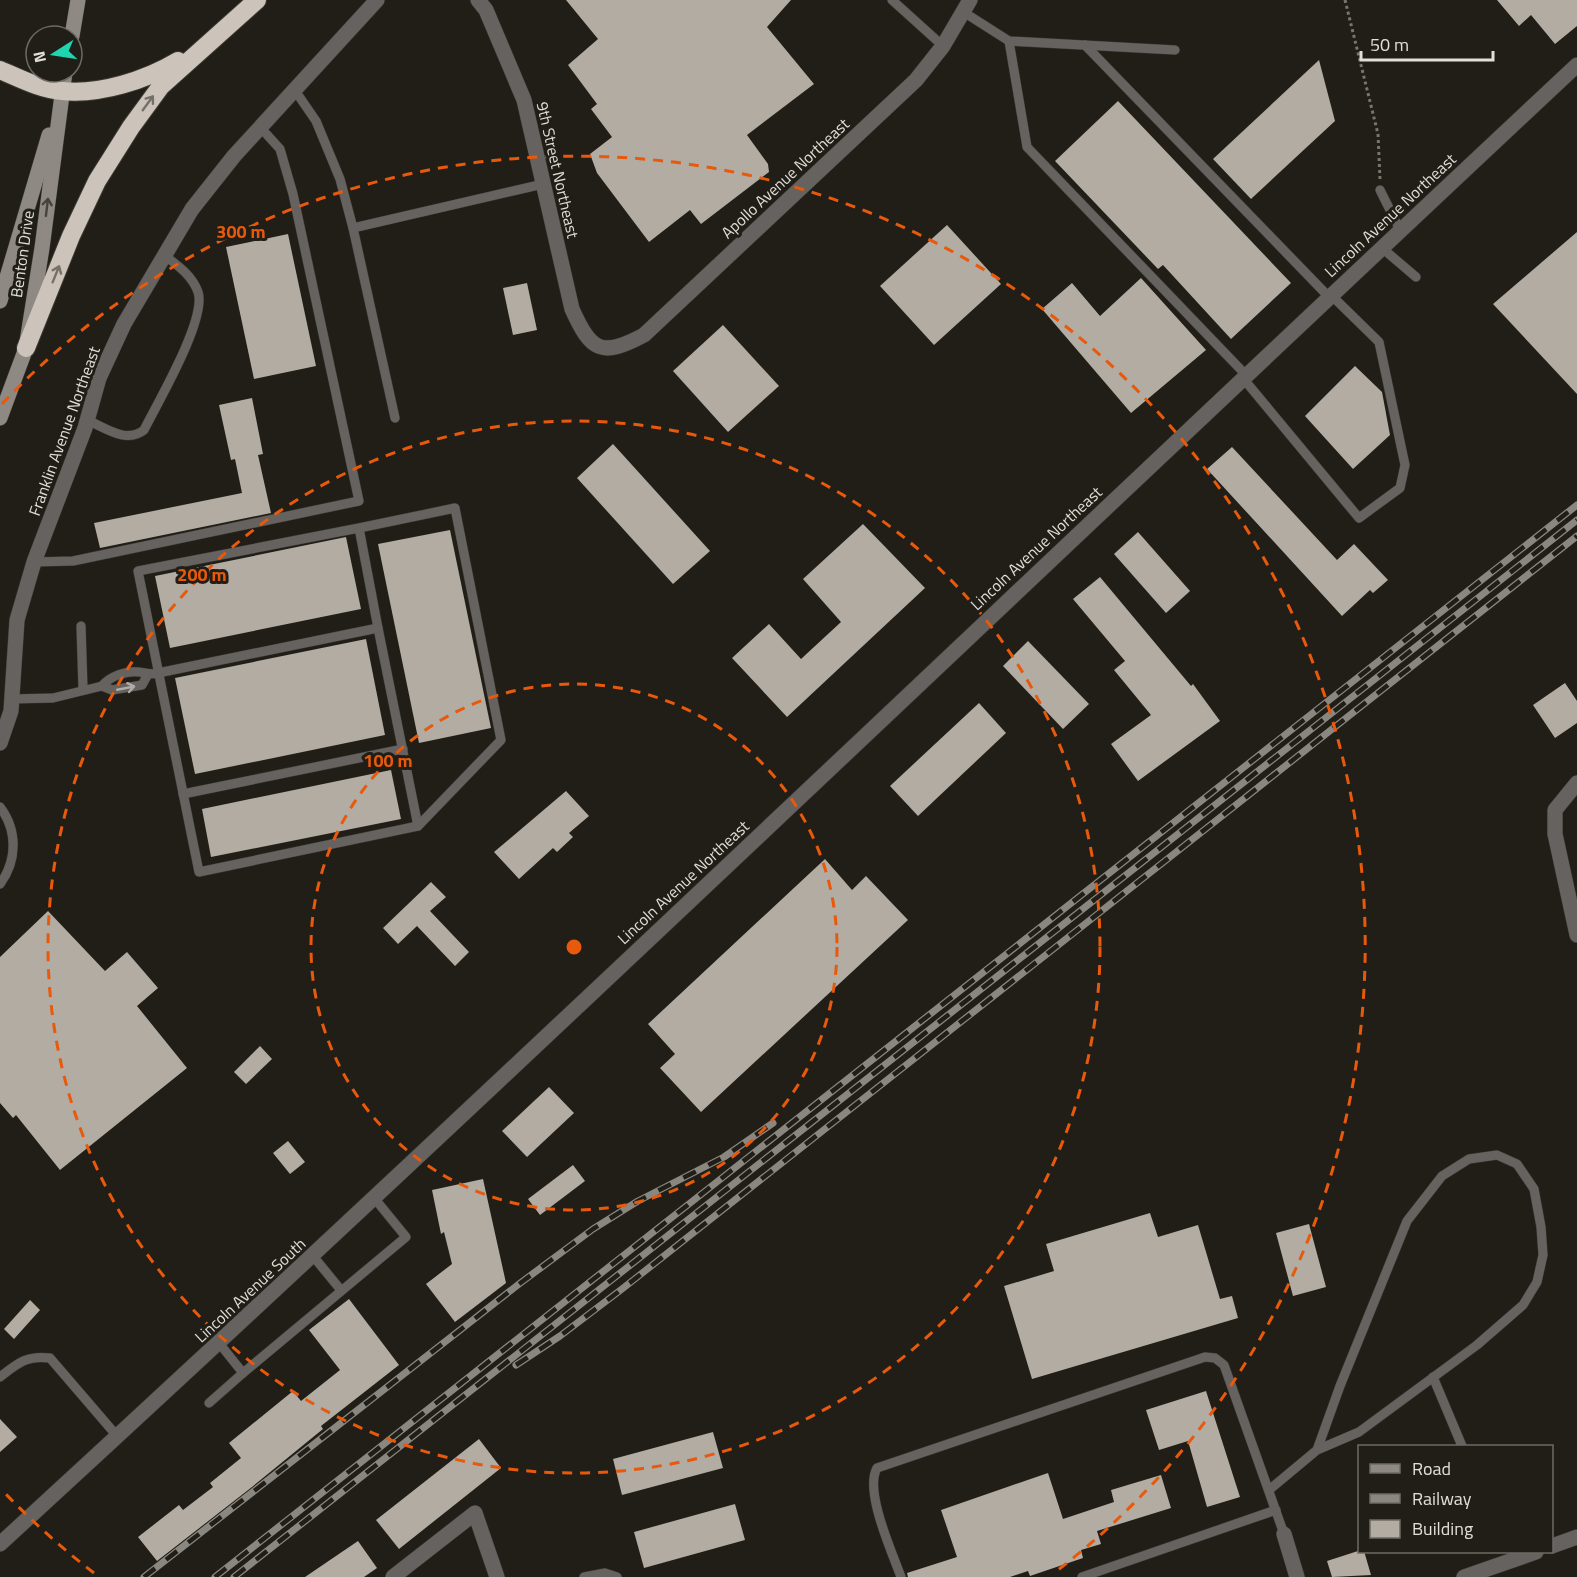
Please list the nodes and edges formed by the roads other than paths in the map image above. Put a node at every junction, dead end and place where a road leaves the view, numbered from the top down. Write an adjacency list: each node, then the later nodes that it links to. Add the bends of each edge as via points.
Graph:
1 (78, 0): 7 (main road)
2 (257, 0): 8 (highway)
3 (377, 0): 16 (street, Franklin Avenue Northeast)
4 (477, 0): 19 (street, 9th Street Northeast, via 486,10 524,100)
5 (892, 0): 11 (lane)
6 (967, 7): 9 (lane); 11 (street, Apollo Avenue Northeast)
7 (74, 24)
8 (212, 41): 17 (highway, via 151,75 123,84); 28 (highway, one-way to 8, via 97,181 161,86)
9 (1009, 41): 10 (lane); 30 (lane, via 1027,147)
10 (1085, 45): 12 (lane); 26 (lane)
11 (943, 46): 29 (street, Apollo Avenue Northeast, via 916,80 644,335 622,347)
12 (1175, 50)
13 (1577, 65): 22 (street, Lincoln Avenue Northeast)
14 (0, 70): 17 (highway)
15 (63, 84): 17 (main road, Benton Drive)
16 (294, 90): 18 (street, Franklin Avenue Northeast); 21 (lane, via 316,121 340,179)
17 (61, 92): 27 (main road, Benton Drive); 28 (main road, Benton Drive, one-way to 17)
18 (260, 127): 24 (street, Franklin Avenue Northeast, via 192,209); 35 (lane, via 280,149 293,194 358,501 73,561)
19 (543, 184): 21 (lane); 29 (street, 9th Street Northeast, via 572,309 584,337)
20 (1380, 190): 22 (lane)
21 (353, 228): 32 (lane)
22 (1400, 230): 23 (street, Lincoln Avenue Northeast)
23 (1382, 248): 25 (lane); 26 (street, Lincoln Avenue Northeast)
24 (164, 255): 33 (street, Franklin Avenue Northeast, via 124,324 99,378); 33 (lane, via 183,270 199,294 193,331 144,430 127,438)
25 (1416, 277)
26 (1330, 296): 30 (street, Lincoln Avenue Northeast); 30 (lane, via 1378,342 1405,465 1400,488 1359,518)
27 (0, 301)
28 (26, 348): 31 (main road, Benton Drive)
29 (598, 348)
30 (1244, 375): 49 (street, Lincoln Avenue Northeast)
31 (0, 418)
32 (395, 418)
33 (87, 420): 35 (street, Franklin Avenue Northeast)
34 (359, 528): 37 (lane); 38 (lane, via 138,571); 46 (lane, via 454,508 501,740)
35 (34, 562): 40 (street, Franklin Avenue Northeast, via 17,620)
36 (81, 626): 39 (lane)
37 (378, 627): 38 (lane); 42 (lane)
38 (158, 673): 39 (lane, via 147,676 142,685); 44 (lane)
39 (83, 689): 40 (lane, via 53,698)
40 (12, 699): 41 (street, Franklin Avenue Northeast, via 12,711)
41 (0, 743)
42 (403, 749): 44 (lane); 46 (lane)
43 (1577, 783): 48 (street, via 1555,810 1556,834)
44 (183, 794): 46 (lane, via 199,872)
45 (0, 807): 47 (lane, via 14,840 11,870)
46 (418, 826)
47 (0, 884)
48 (1577, 935)
49 (522, 1060): 50 (street, Lincoln Avenue South)
50 (375, 1199): 51 (street, Lincoln Avenue South); 52 (lane, via 406,1237)
51 (313, 1256): 52 (lane); 53 (street, Lincoln Avenue South)
52 (340, 1289): 54 (lane)
53 (219, 1343): 54 (lane); 58 (street, Lincoln Avenue South)
54 (243, 1373): 57 (lane)
55 (0, 1377): 58 (lane, via 35,1356 50,1358)
56 (1433, 1377): 59 (lane); 60 (lane, via 1359,1432); 60 (lane, via 1523,1305 1537,1282 1543,1254 1534,1189 1517,1164 1497,1155 1469,1159 1443,1176 1407,1221)
57 (209, 1403)
58 (117, 1436): 64 (street, Lincoln Avenue South)
59 (1462, 1445)
60 (1317, 1449): 61 (lane)
61 (1269, 1490): 62 (lane); 73 (lane, via 1224,1365 1205,1357 877,1468 873,1475 875,1500)
62 (1275, 1510): 63 (lane); 74 (lane)
63 (1284, 1534): 75 (street)
64 (2, 1537)
65 (1577, 1537): 66 (street)
66 (1553, 1545)
67 (1526, 1553): 68 (street)
68 (1511, 1556): 76 (street)
69 (393, 1577): 70 (street, via 475,1514)
70 (497, 1577)
71 (584, 1577): 72 (lane, via 605,1573)
72 (617, 1577)
73 (901, 1577)
74 (1082, 1577)
75 (1297, 1577)
76 (1464, 1577)

